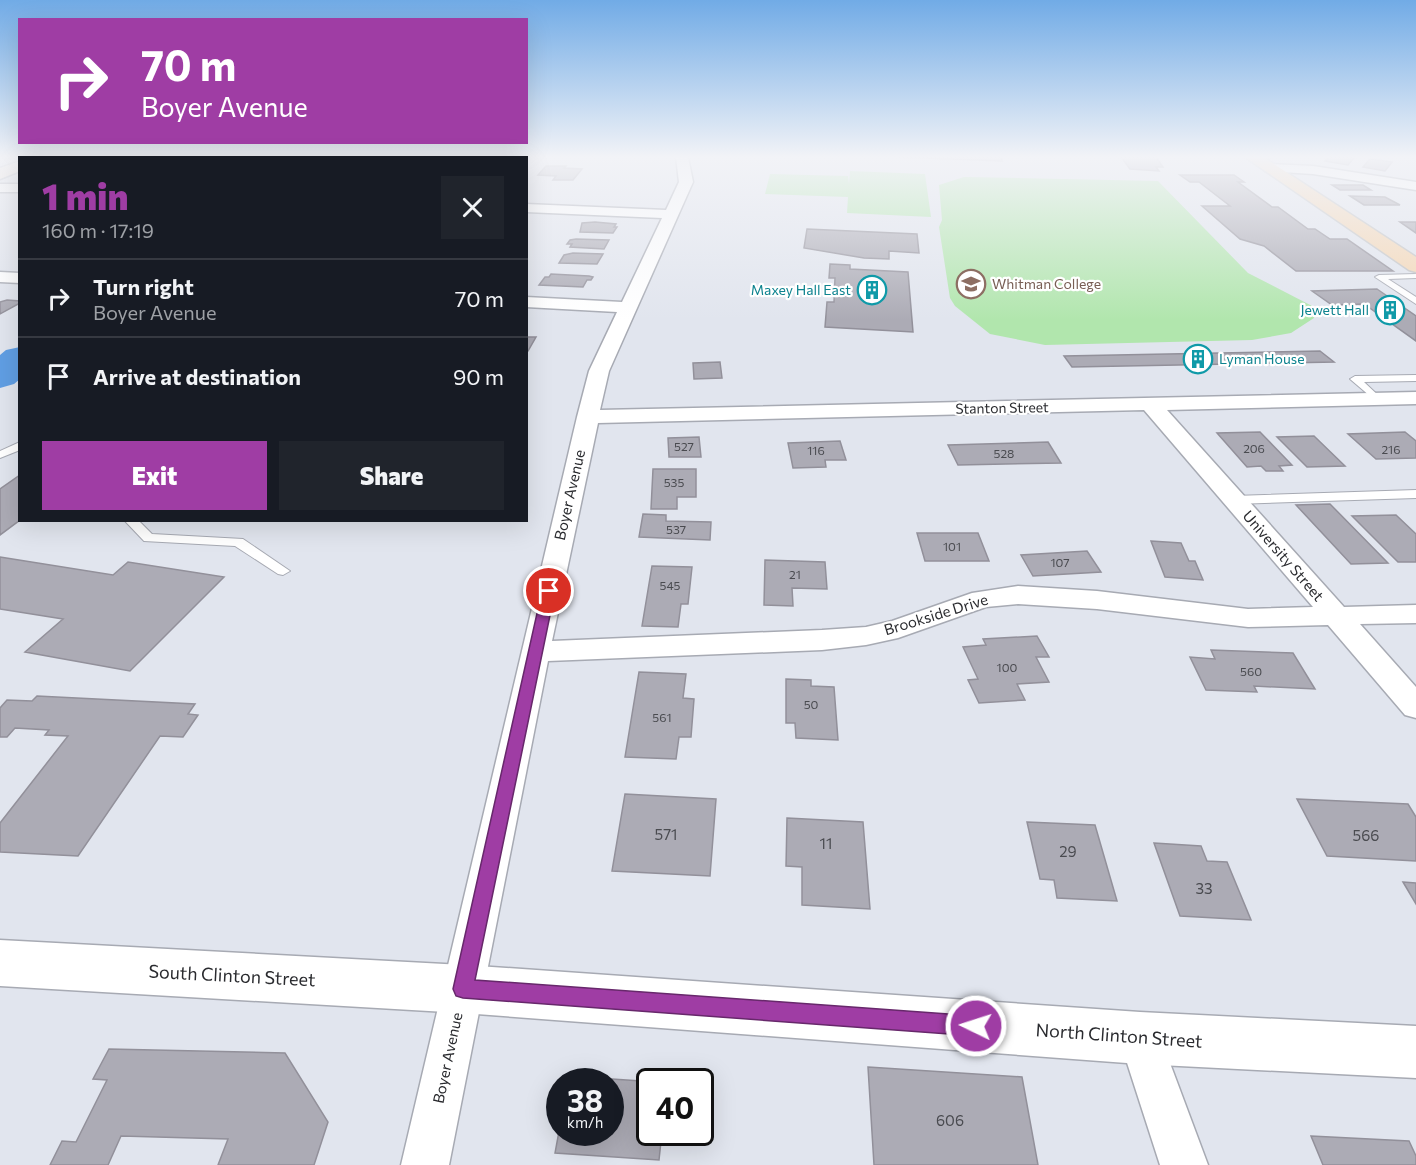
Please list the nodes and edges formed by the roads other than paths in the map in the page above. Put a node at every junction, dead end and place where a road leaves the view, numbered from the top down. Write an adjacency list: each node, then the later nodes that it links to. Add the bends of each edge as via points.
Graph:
1 (608, 211): 3 (street)
2 (1334, 211): 4 (main road)
3 (672, 214): 8 (street, Boyer Avenue)
4 (1416, 266)
5 (1416, 276): 6 (lane, via 1378,277)
6 (1416, 302)
7 (528, 303): 8 (street)
8 (627, 307): 13 (street, Boyer Avenue, via 603,358)
9 (1416, 378): 11 (lane, via 1354,379)
10 (1416, 398): 11 (street, Stanton Street)
11 (1377, 399): 12 (street, Stanton Street)
12 (1150, 404): 13 (street, Stanton Street); 17 (street, University Street)
13 (588, 417): 22 (street, Boyer Avenue)
14 (18, 446): 15 (lane)
15 (0, 455)
16 (1416, 494): 17 (lane)
17 (1234, 500): 21 (street, University Street)
18 (130, 522): 19 (lane, via 148,538 238,542)
19 (283, 571)
20 (1416, 614): 21 (street, Brookside Drive)
21 (1335, 616): 22 (street, Brookside Drive, via 1248,618 1018,595 982,599 923,622 866,636); 23 (street, University Street)
22 (536, 652): 25 (street, Boyer Avenue)
23 (1416, 707)
24 (0, 963): 25 (street, South Clinton Street)
25 (463, 989): 26 (street, North Clinton Street); 28 (street, Boyer Avenue)
26 (1140, 1038): 27 (street, North Clinton Street); 29 (street)
27 (1416, 1052)
28 (425, 1165)
29 (1184, 1165)

